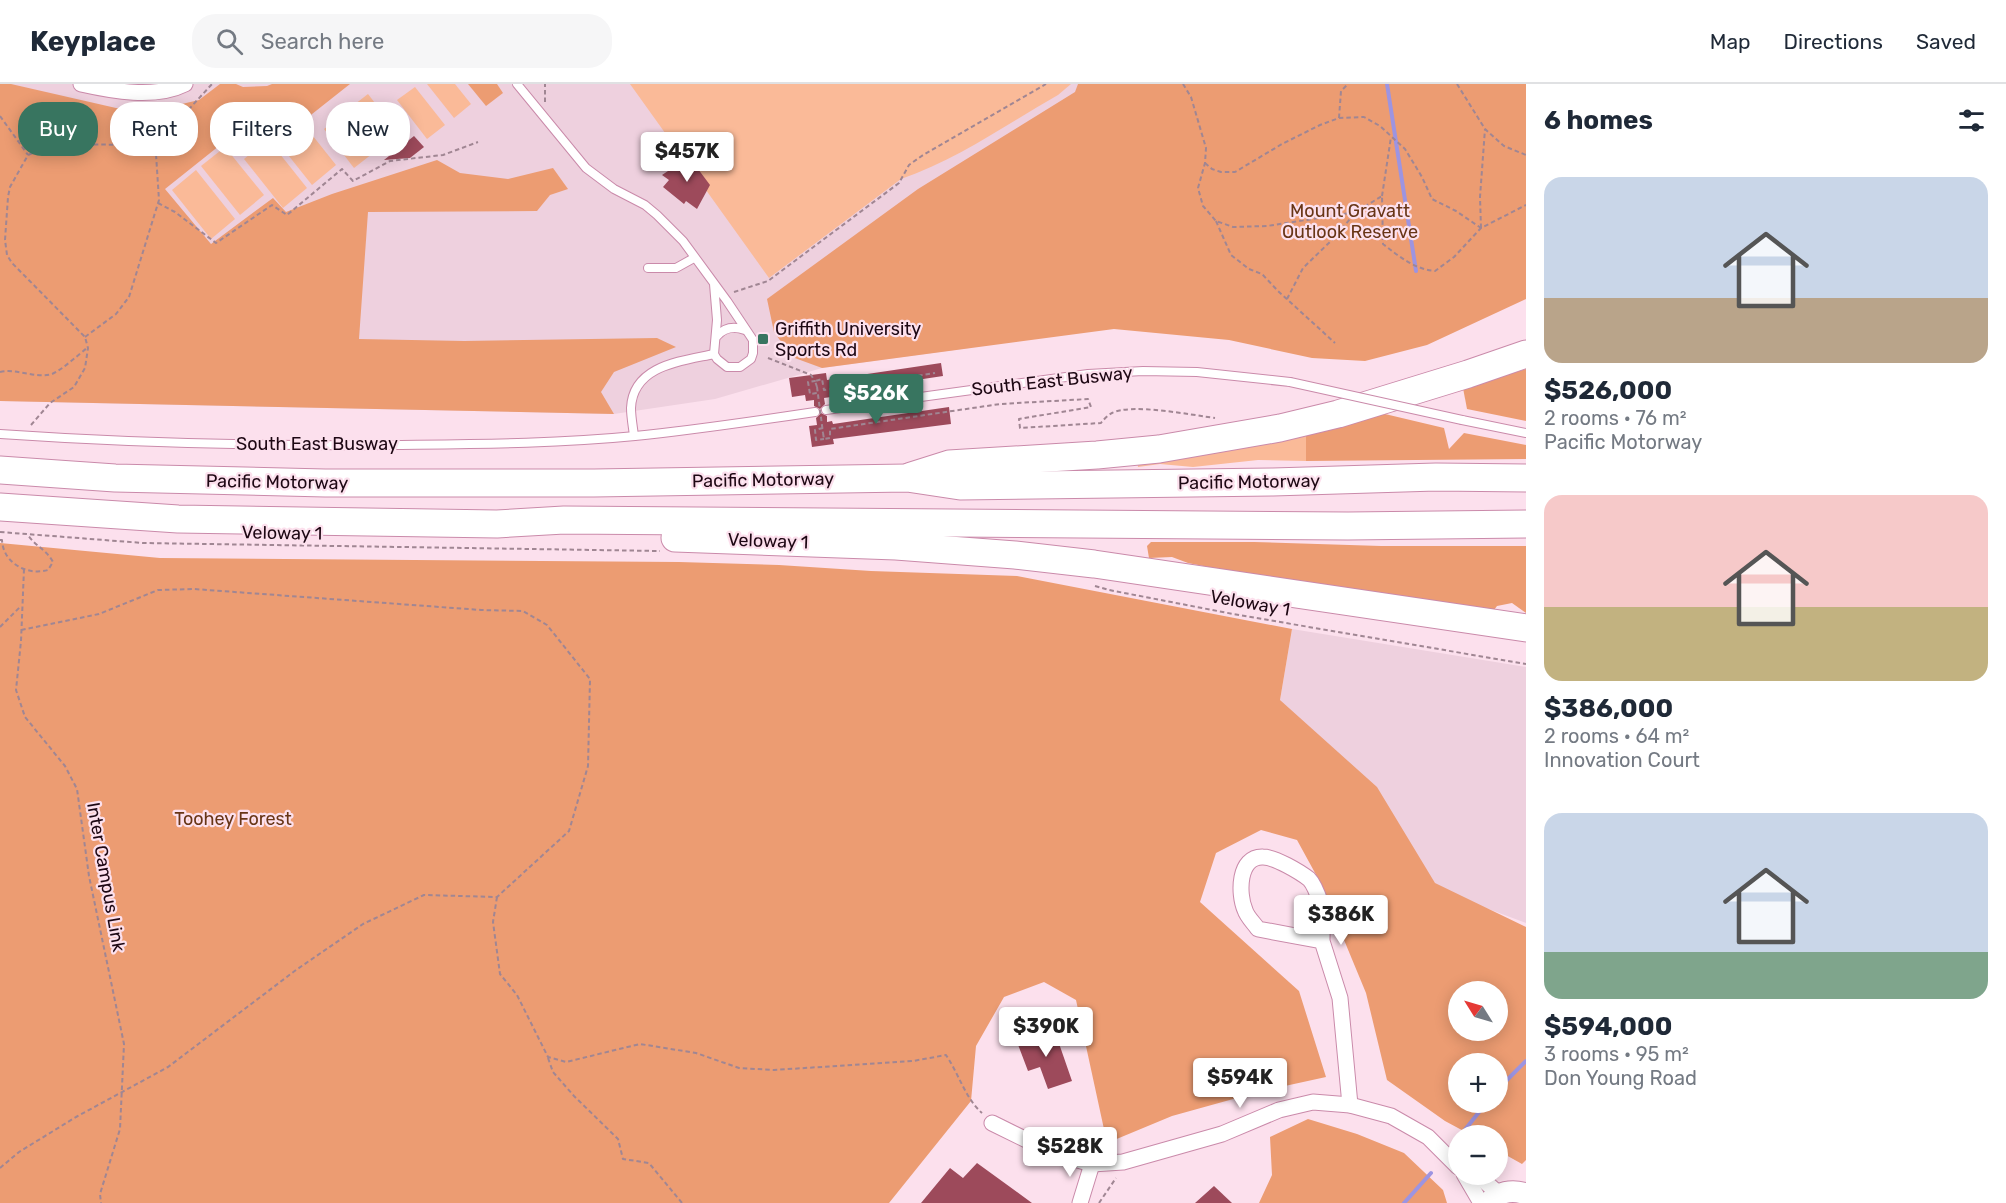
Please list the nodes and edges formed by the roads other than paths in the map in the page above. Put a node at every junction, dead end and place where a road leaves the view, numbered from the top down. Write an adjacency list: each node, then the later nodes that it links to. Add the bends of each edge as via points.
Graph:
1 (81, 84): 2 (street, via 140,92)
2 (185, 84)
3 (517, 84): 4 (lane, via 586,168 657,215)
4 (694, 258): 5 (lane, via 676,268); 6 (lane)
5 (648, 268)
6 (714, 284): 7 (lane); 8 (lane)
7 (745, 330): 8 (lane, via 733,327); 9 (lane, via 754,347 746,364 727,367)
8 (717, 336): 9 (lane)
9 (714, 354): 15 (lane, via 665,365 649,373 636,388 631,407)
10 (1526, 354): 17 (highway, via 1338,414 1269,430 1159,449 949,464)
11 (826, 410): 13 (lane, South East Busway, bridge, via 1088,374 1197,372 1290,382)
12 (815, 412): 15 (lane, South East Busway)
13 (1526, 433)
14 (0, 434): 15 (lane, South East Busway, via 156,443 297,445 517,443)
15 (634, 436)
16 (0, 470): 17 (highway, Pacific Motorway, via 115,478 325,483)
17 (908, 478): 18 (highway, Pacific Motorway, via 960,486)
18 (1526, 478)
19 (0, 507): 20 (highway, via 178,519)
20 (497, 524): 21 (highway, via 564,519); 22 (highway, via 525,534 896,546 1016,555)
21 (1526, 524)
22 (1526, 628)
23 (1322, 941): 23 (street, via 1258,929 1245,911 1241,892 1241,880 1252,860 1262,857 1278,861 1310,880 1321,904); 24 (street, via 1340,998)
24 (1350, 1105): 26 (street, via 1391,1116 1428,1137); 27 (street, via 1313,1102 1279,1110 1222,1134 1123,1162)
25 (992, 1123): 27 (street, via 1053,1153)
26 (1448, 1157)
27 (1092, 1164): 31 (street)
28 (1487, 1185): 30 (street)
29 (1491, 1185): 30 (street)
30 (1505, 1194)
31 (1080, 1203)

